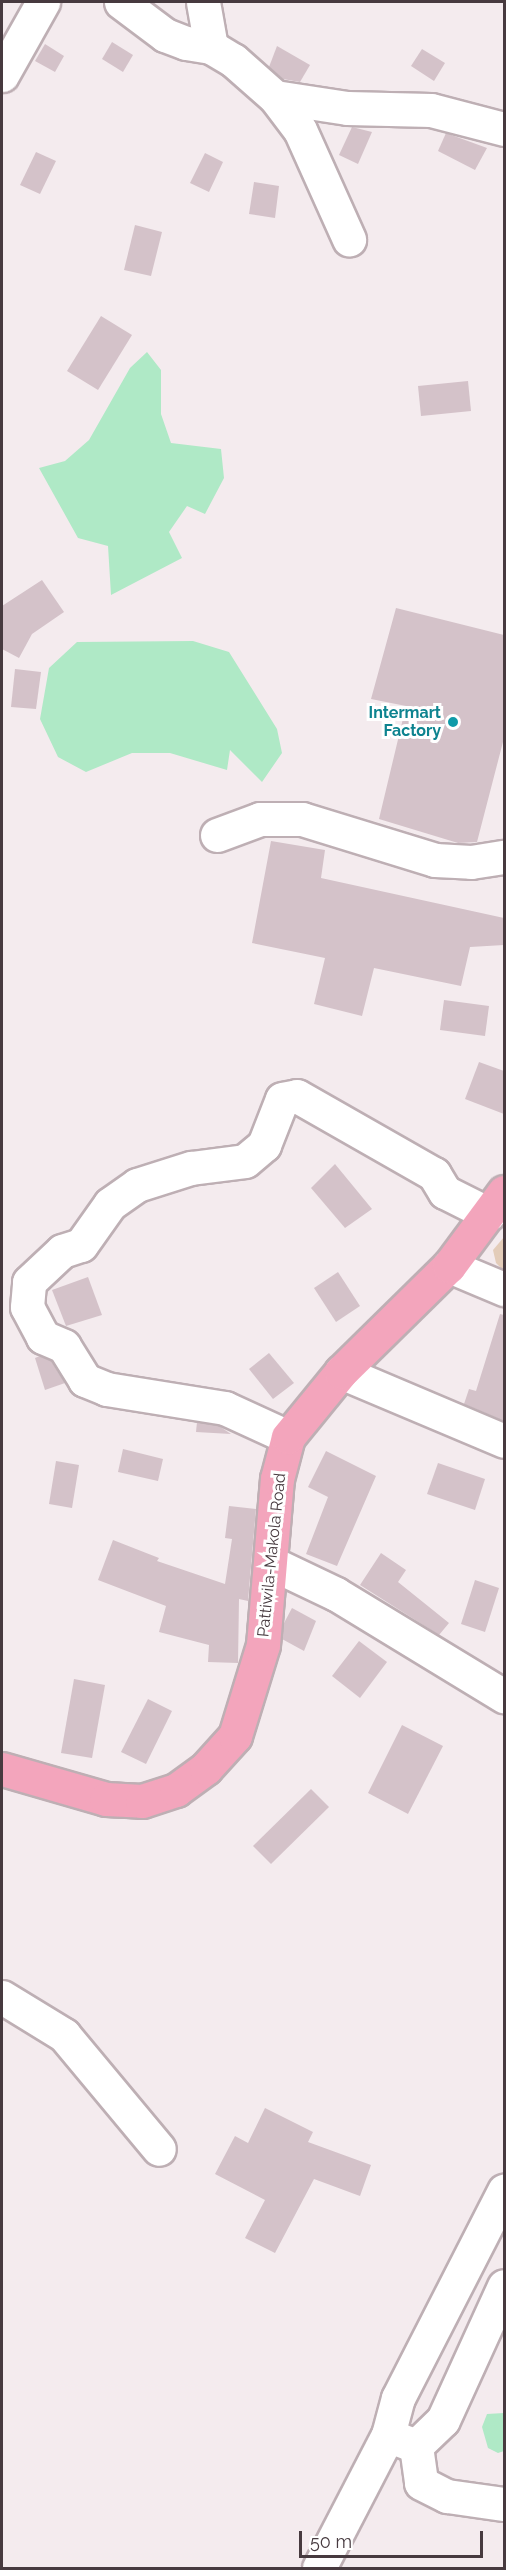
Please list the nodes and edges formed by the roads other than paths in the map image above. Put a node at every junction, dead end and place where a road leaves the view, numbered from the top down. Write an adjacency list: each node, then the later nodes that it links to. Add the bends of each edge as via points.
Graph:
1 (42, 2): 5 (street)
2 (120, 2): 4 (street, via 165,35)
3 (203, 2): 4 (street)
4 (211, 46): 6 (street)
5 (2, 75)
6 (275, 97): 7 (street, via 347,108 431,111); 8 (street, via 300,130)
7 (504, 129)
8 (349, 239)
9 (217, 835): 10 (street, via 260,819 302,819 435,860 471,862)
10 (504, 857)
11 (497, 1203): 12 (main road, Pattiwila-Makola Road); 15 (street, via 445,1192 434,1174 297,1096 282,1099 264,1144 245,1161 191,1168 137,1185 111,1204 81,1245 62,1251 29,1282 27,1306 43,1336 64,1346 85,1380 107,1389 225,1408)
12 (449, 1266): 13 (street); 14 (main road, Pattiwila-Makola Road)
13 (504, 1289)
14 (341, 1372): 15 (main road, Pattiwila-Makola Road); 16 (street)
15 (288, 1437): 17 (main road, Pattiwila-Makola Road, via 277,1479)
16 (504, 1441)
17 (271, 1563): 18 (street, via 336,1594); 19 (main road, Pattiwila-Makola Road, via 263,1645 249,1697 234,1736 206,1768 176,1790 142,1801 106,1799)
18 (504, 1696)
19 (2, 1770)
20 (2, 1997): 21 (street, via 64,2035)
21 (159, 2149)
22 (504, 2191): 24 (street, via 398,2398)
23 (504, 2286): 24 (street, via 443,2420)
24 (402, 2440): 25 (street, via 421,2483 447,2496); 26 (street)
25 (504, 2504)
26 (319, 2568)

